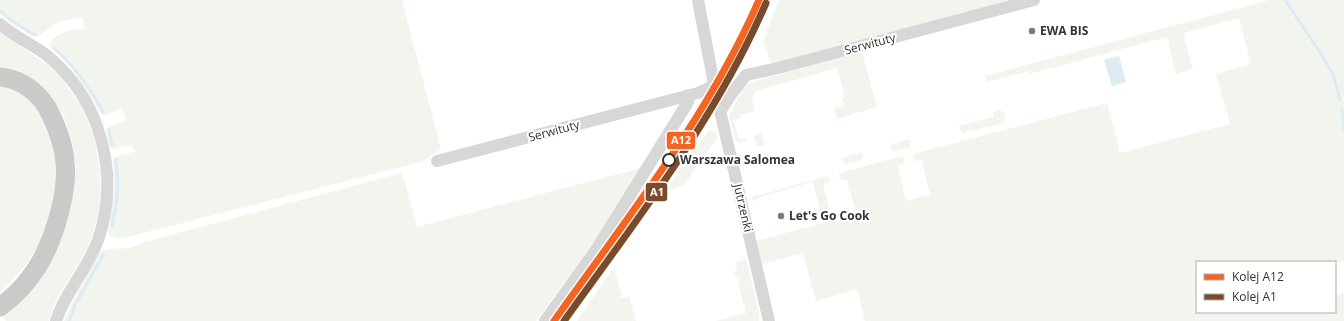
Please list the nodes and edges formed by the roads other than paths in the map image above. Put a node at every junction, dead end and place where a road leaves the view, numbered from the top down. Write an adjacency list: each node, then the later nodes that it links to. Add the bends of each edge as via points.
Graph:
1 (698, 0): 5 (street, Jutrzenki)
2 (1034, 0): 7 (street, Serwituty, via 746,75)
3 (0, 24): 10 (street, via 37,48 66,74 85,100 102,140 107,181 104,218 98,240)
4 (0, 77): 9 (main road, via 22,84 35,92 47,107 58,128 66,170 63,199 56,230 48,250 21,288)
5 (714, 82): 6 (street, Serwituty, via 708,88); 7 (street, Jutrzenki)
6 (689, 95): 8 (street, Serwituty); 11 (street, via 688,102 598,247)
7 (721, 110): 12 (street, Jutrzenki)
8 (437, 161)
9 (0, 307)
10 (56, 321)
11 (545, 321)
12 (769, 321)

